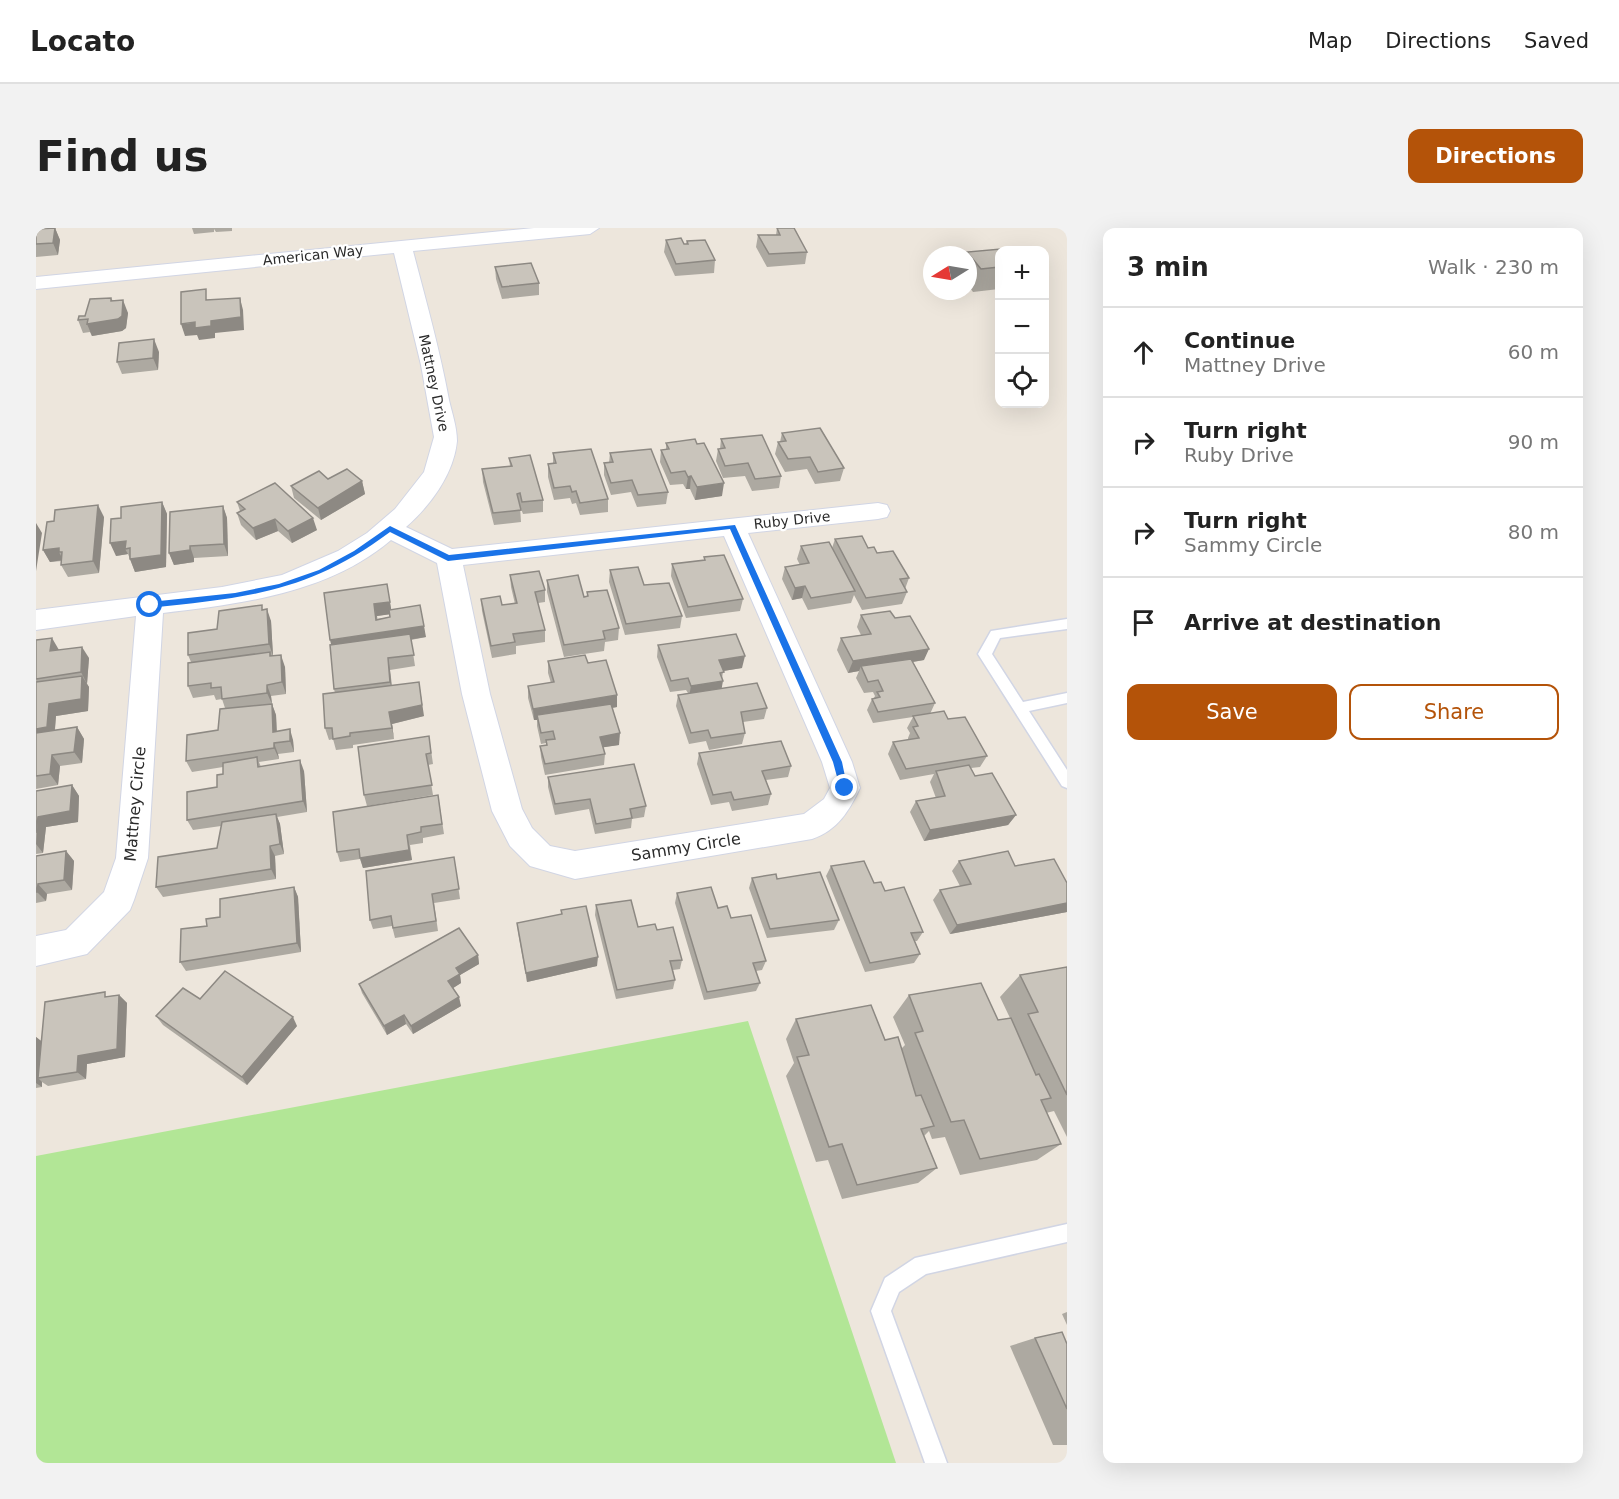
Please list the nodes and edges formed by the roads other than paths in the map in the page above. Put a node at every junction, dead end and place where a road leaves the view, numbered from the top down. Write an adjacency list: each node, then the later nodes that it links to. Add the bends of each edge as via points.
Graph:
1 (590, 228): 2 (street, American Way)
2 (402, 246): 3 (street, American Way); 6 (street, Mattney Drive, via 446,441 435,472 417,502)
3 (36, 284)
4 (878, 511): 5 (street, Ruby Drive)
5 (732, 526): 7 (street, Ruby Drive); 7 (street, Sammy Circle, via 845,788 835,808 812,826 575,865 541,857 521,837 507,811 476,694)
6 (390, 529): 7 (street); 8 (street, Mattney Drive, via 321,572 281,586 235,596)
7 (448, 558)
8 (150, 605): 9 (street, Mattney Drive); 14 (street, Mattney Circle, via 132,858 118,900 75,944)
9 (36, 620)
10 (1067, 624): 12 (lane, via 996,634 985,654)
11 (1067, 698): 12 (lane)
12 (1020, 708): 13 (lane)
13 (1067, 782)
14 (36, 951)
15 (1067, 1233): 16 (lane, via 922,1265 892,1285 881,1311)
16 (936, 1463)

